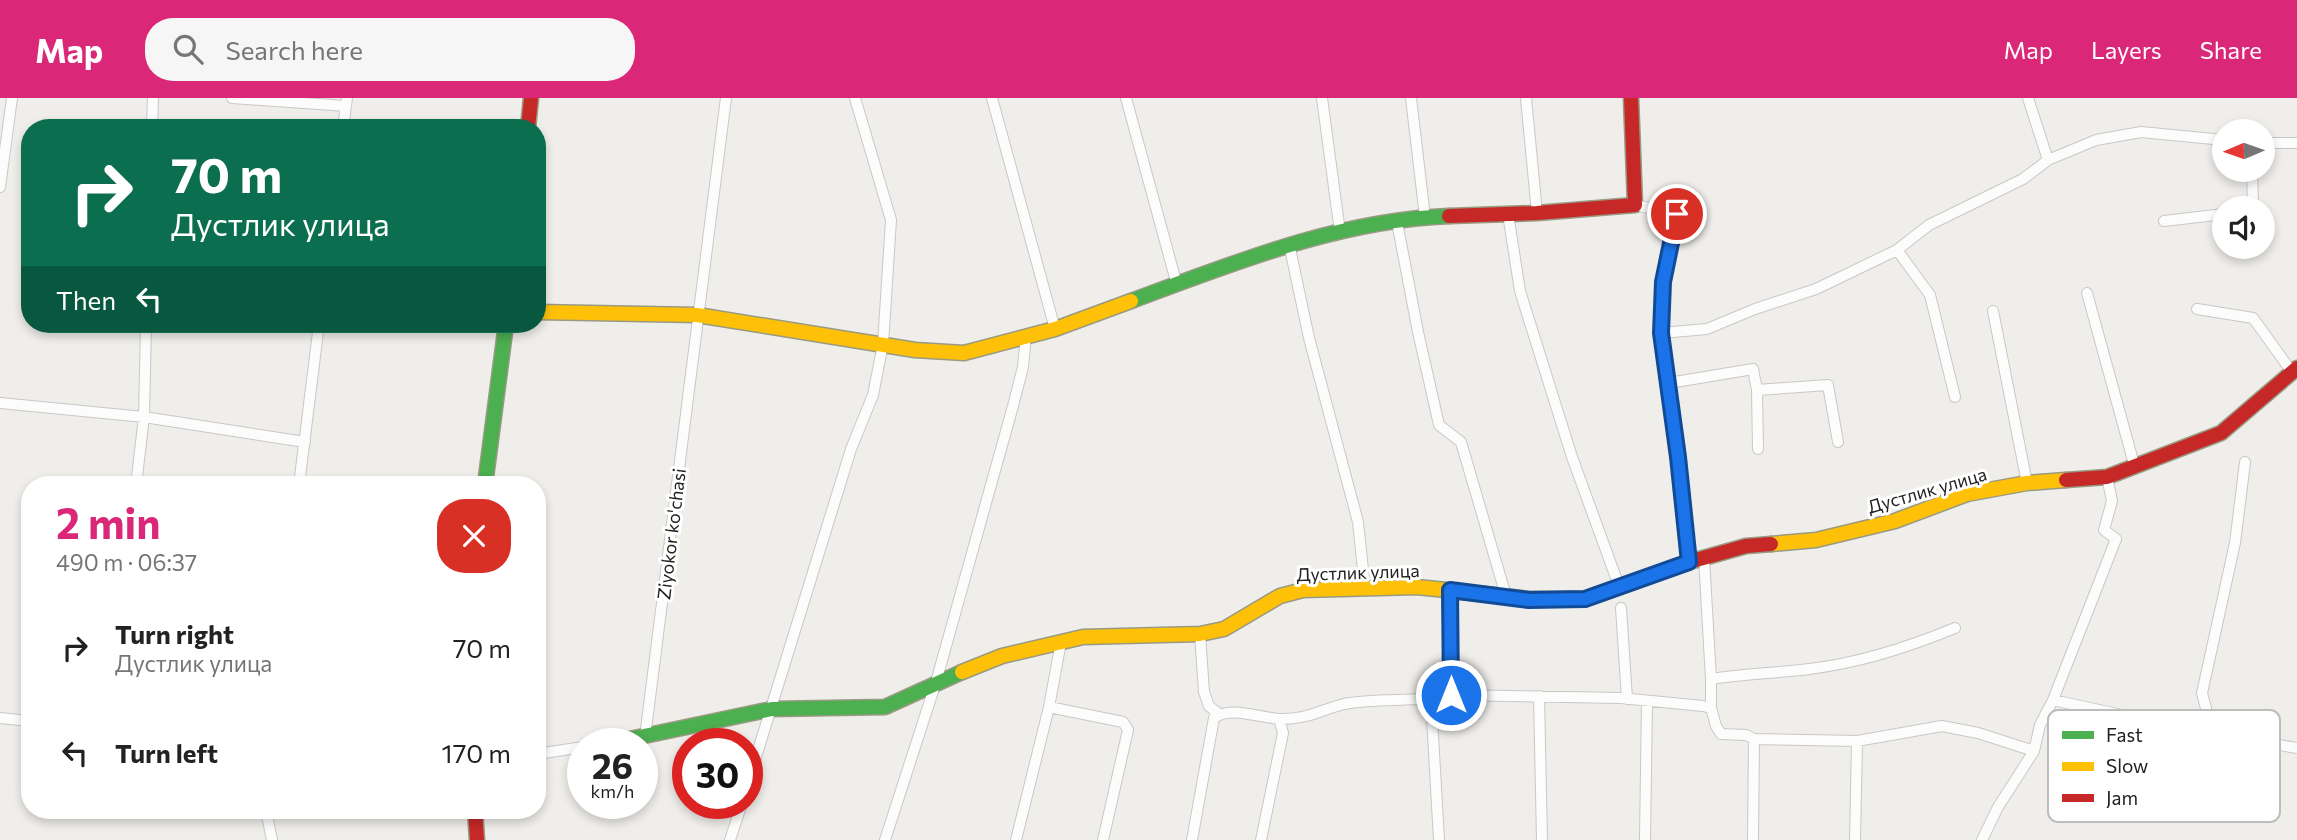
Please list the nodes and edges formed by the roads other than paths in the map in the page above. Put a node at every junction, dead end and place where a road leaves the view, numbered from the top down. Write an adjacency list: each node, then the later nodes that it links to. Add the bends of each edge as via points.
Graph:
1 (12, 98): 21 (street)
2 (153, 98): 15 (street)
3 (232, 98): 14 (street)
4 (531, 98): 16 (street)
5 (726, 98): 37 (street, Ziyokor ko'chasi)
6 (855, 98): 44 (street, via 891,219)
7 (992, 98): 38 (street)
8 (1126, 98): 32 (street)
9 (1322, 98): 29 (street)
10 (1411, 98): 26 (street)
11 (1526, 98): 23 (street)
12 (1631, 98): 22 (street)
13 (2028, 98): 20 (street)
14 (347, 102)
15 (152, 119)
16 (529, 119)
17 (2212, 139): 20 (street, via 2141,132 2096,140)
18 (2275, 143): 19 (street)
19 (2297, 144)
20 (2048, 160): 31 (street, via 2023,179 1929,225)
21 (0, 187)
22 (1635, 205): 23 (street); 42 (street, via 1677,214 1663,282)
23 (1537, 213): 24 (street)
24 (1508, 214): 26 (street); 63 (street, via 1520,291 1572,457)
25 (2212, 215): 27 (street)
26 (1425, 217): 28 (street)
27 (2164, 221)
28 (1397, 222): 29 (street); 66 (street, via 1439,425 1461,442)
29 (1340, 232): 30 (street)
30 (1289, 244): 32 (street); 64 (street, via 1358,522)
31 (1897, 250): 42 (street, via 1816,289 1707,329); 48 (street, via 1930,295)
32 (1177, 285): 38 (street)
33 (2087, 293): 55 (street)
34 (2197, 310): 45 (street, via 2253,318)
35 (1993, 311): 60 (street)
36 (546, 312): 37 (street)
37 (697, 315): 44 (street); 90 (street, Ziyokor ko'chasi)
38 (1055, 329): 43 (street)
39 (146, 333): 50 (street)
40 (318, 333): 51 (street)
41 (505, 333): 58 (street)
42 (1661, 333): 46 (street)
43 (1026, 336): 44 (street, via 964,353); 72 (street, via 1023,367)
44 (883, 344): 81 (street, via 873,396 850,449)
45 (2295, 370): 55 (street, Дустлик улица, via 2221,433)
46 (1669, 383): 47 (street, via 1753,369); 62 (street)
47 (1757, 390): 52 (street, via 1828,385); 53 (street)
48 (1955, 397)
49 (0, 403): 50 (street)
50 (144, 417): 51 (street); 56 (street)
51 (305, 442): 57 (street)
52 (1838, 442)
53 (1758, 449)
54 (2245, 461): 85 (street, via 2235,543 2203,693)
55 (2135, 468): 59 (street, Дустлик улица)
56 (137, 476)
57 (300, 476)
58 (486, 476)
59 (2106, 477): 60 (street, Дустлик улица); 78 (street, via 2112,500 2104,530 2116,539)
60 (2027, 483): 61 (street, Дустлик улица, via 1967,494 1895,521 1816,540 1746,547)
61 (1704, 558): 62 (street, Дустлик улица); 71 (street)
62 (1689, 562): 63 (street, Дустлик улица)
63 (1619, 586): 66 (street, Дустлик улица, via 1585,599)
64 (1365, 589): 65 (street, Дустлик улица); 69 (street, Дустлик улица, via 1303,590 1280,596 1224,629)
65 (1450, 590): 66 (street, Дустлик улица); 73 (street)
66 (1506, 596)
67 (1621, 608): 76 (street)
68 (1955, 628): 71 (street, via 1860,661)
69 (1200, 634): 70 (street, Дустлик улица, via 1083,637); 86 (street, via 1204,692 1209,706)
70 (1061, 642): 72 (street, Дустлик улица, via 1002,656); 79 (street)
71 (1711, 678): 80 (street)
72 (936, 682): 81 (street, Дустлик улица, via 885,706); 104 (street)
73 (1451, 695): 74 (street); 75 (street)
74 (1539, 695): 76 (street); 110 (street)
75 (1431, 699): 88 (street, via 1377,700 1343,705 1306,718); 109 (street)
76 (1627, 699): 77 (street)
77 (1647, 701): 80 (street); 111 (street)
78 (2053, 701): 83 (street); 84 (street)
79 (1049, 707): 105 (street); 106 (street, via 1123,722 1128,730)
80 (1710, 708): 93 (street, via 1721,733)
81 (772, 709): 91 (street, Дустлик улица); 92 (street)
82 (2048, 710): 96 (street)
83 (2048, 710)
84 (2096, 710)
85 (2207, 710)
86 (1219, 714): 88 (street); 107 (street, via 1214,718)
87 (0, 718): 89 (street)
88 (1279, 719): 108 (street, via 1283,733)
89 (21, 720)
90 (646, 728)
91 (658, 734)
92 (763, 737)
93 (1754, 739): 94 (street); 112 (street)
94 (1857, 741): 96 (street, via 1942,726); 113 (street)
95 (567, 749): 97 (street)
96 (2034, 751): 114 (street)
97 (546, 753)
98 (267, 819): 101 (street)
99 (476, 819): 102 (street)
100 (737, 819): 103 (street)
101 (272, 840)
102 (477, 840)
103 (730, 840)
104 (885, 840)
105 (1016, 840)
106 (1102, 840)
107 (1192, 840)
108 (1261, 840)
109 (1439, 840)
110 (1542, 840)
111 (1646, 840)
112 (1753, 840)
113 (1855, 840)
114 (1982, 840)

